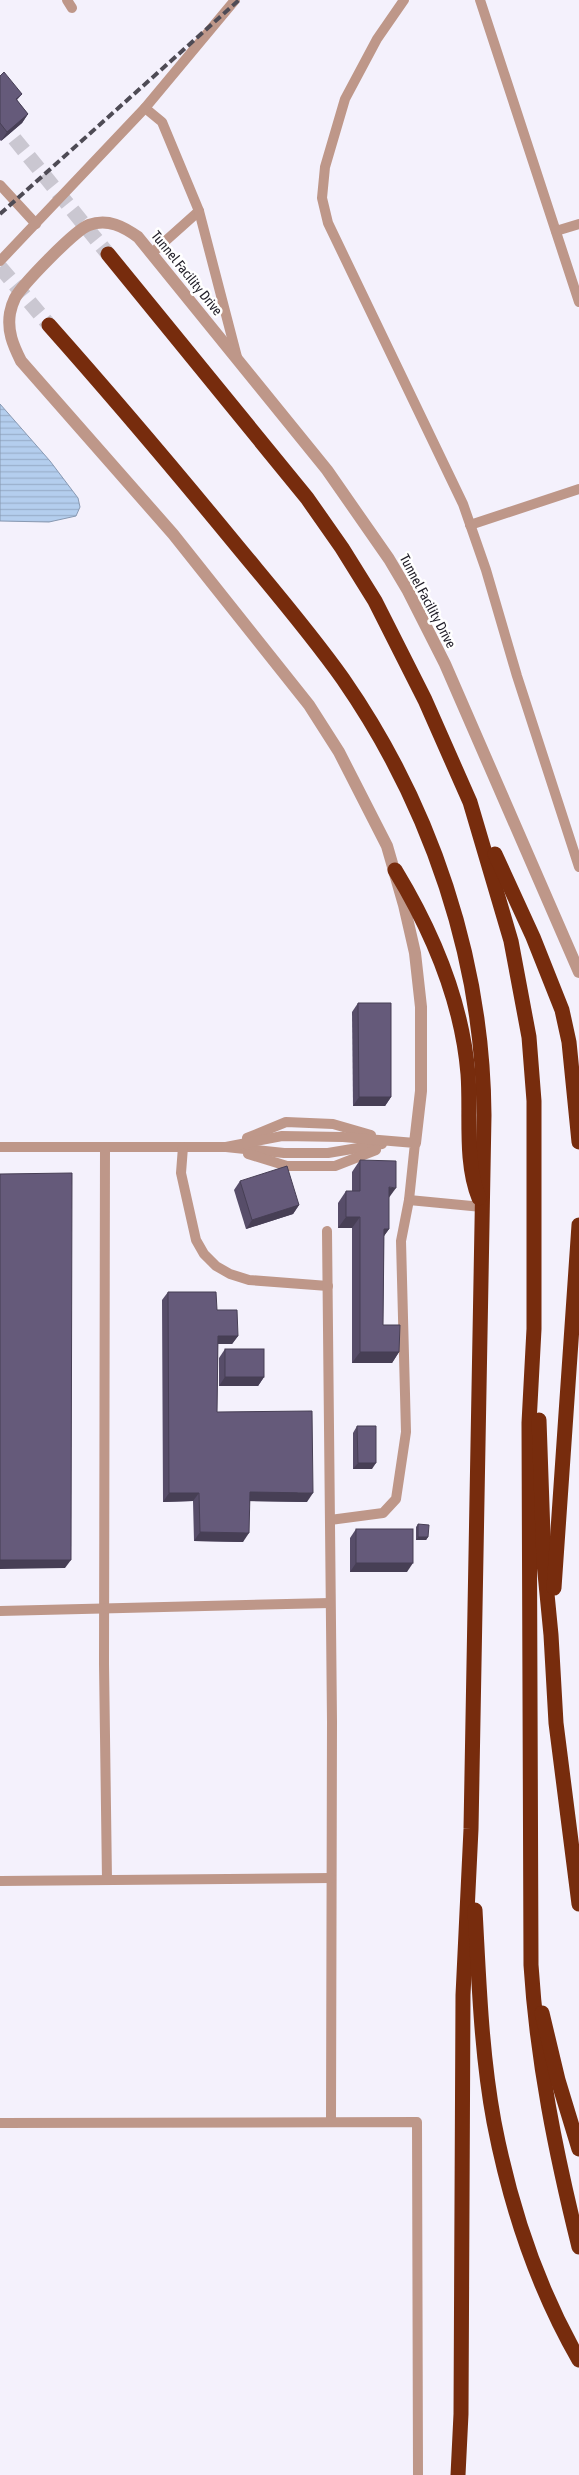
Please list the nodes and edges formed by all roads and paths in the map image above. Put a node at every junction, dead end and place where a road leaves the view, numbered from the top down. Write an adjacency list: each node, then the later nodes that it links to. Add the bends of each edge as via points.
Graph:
1 (235, 0): 4 (lane)
2 (404, 0): 17 (lane, via 377,40 345,99 325,167 322,198 328,223 463,504)
3 (480, 0): 9 (lane)
4 (145, 108): 6 (lane, via 162,122); 7 (lane)
5 (0, 185): 7 (lane)
6 (199, 210): 10 (lane); 15 (lane)
7 (36, 224): 12 (lane)
8 (579, 224): 9 (lane)
9 (556, 231): 13 (lane)
10 (152, 253): 15 (street, Tunnel Facility Drive); 20 (street, Tunnel Facility Drive, via 121,225 88,225 70,236 15,298 10,314 11,340 21,361 173,534 309,705 339,752 388,846)
11 (108, 254): 18 (highway, via 285,471 342,548 394,637)
12 (0, 261)
13 (579, 302)
14 (49, 325): 30 (highway, via 148,436 304,627 362,708 399,774 448,893 472,986 484,1086)
15 (237, 358): 21 (street, Tunnel Facility Drive, via 346,496 408,591 444,664)
16 (579, 489): 17 (lane)
17 (470, 525): 19 (lane)
18 (470, 802): 23 (highway, via 533,937 562,1010 569,1042); 34 (highway, via 511,941 529,1036 534,1101)
19 (579, 867)
20 (395, 870): 24 (street, Tunnel Facility Drive, via 415,954 421,1007 420,1091); 30 (highway, via 427,930 454,1001 468,1070 472,1177)
21 (579, 972)
22 (396, 1142): 24 (lane); 28 (lane, via 328,1153 284,1153); 28 (lane, via 282,1136)
23 (579, 1142)
24 (414, 1143): 29 (lane)
25 (0, 1147): 26 (lane)
26 (104, 1147): 27 (lane); 37 (lane)
27 (183, 1147): 28 (lane); 33 (lane, via 181,1174 196,1240 216,1266 249,1280)
28 (226, 1147)
29 (409, 1200): 30 (lane); 35 (lane, via 401,1241 406,1432 396,1499 383,1513)
30 (482, 1207): 40 (highway)
31 (579, 1225): 39 (highway)
32 (327, 1231): 33 (lane)
33 (328, 1286): 35 (lane)
34 (534, 1329): 39 (highway, via 544,1563); 45 (highway, via 529,1423)
35 (330, 1520): 36 (lane)
36 (330, 1603): 37 (lane); 41 (lane)
37 (104, 1608): 38 (lane); 42 (lane)
38 (0, 1611)
39 (552, 1635): 44 (highway, via 556,1723)
40 (471, 1829): 50 (highway, via 480,2011 494,2121 510,2194 539,2279); 52 (highway, via 462,1995)
41 (331, 1878): 42 (lane); 46 (lane)
42 (107, 1880): 43 (lane)
43 (0, 1881)
44 (579, 1904)
45 (531, 1966): 48 (highway, via 556,2074); 49 (highway, via 544,2087)
46 (331, 2122): 47 (lane); 51 (lane, via 417,2122)
47 (0, 2123)
48 (579, 2149)
49 (578, 2242)
50 (579, 2360)
51 (418, 2475)
52 (458, 2475)

